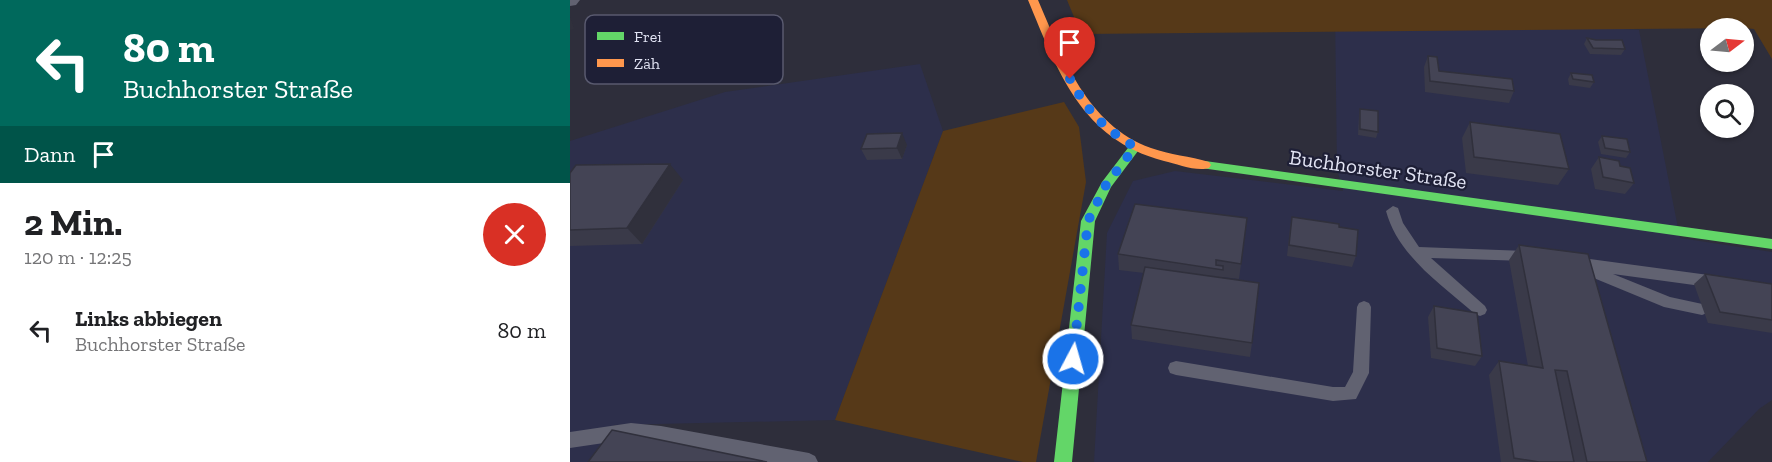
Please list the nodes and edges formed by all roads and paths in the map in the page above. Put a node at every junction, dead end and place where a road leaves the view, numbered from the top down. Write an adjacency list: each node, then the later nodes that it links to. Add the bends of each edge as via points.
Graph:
1 (1033, 0): 2 (main road, Buchhorster Straße, via 1087,109 1107,129)
2 (1135, 147): 4 (main road, Buchhorster Straße, via 1171,158 1254,173); 14 (main road, via 1106,185 1088,221)
3 (1393, 211): 5 (lane, via 1394,223)
4 (1772, 244)
5 (1417, 252): 6 (lane, via 1514,254); 9 (lane)
6 (1557, 260): 7 (lane); 10 (lane, via 1669,303)
7 (1726, 283)
8 (1364, 307): 11 (lane, via 1361,373 1350,394)
9 (1480, 309)
10 (1702, 309)
11 (1176, 369)
12 (570, 440): 13 (lane, via 631,431)
13 (809, 462)
14 (1063, 462)

